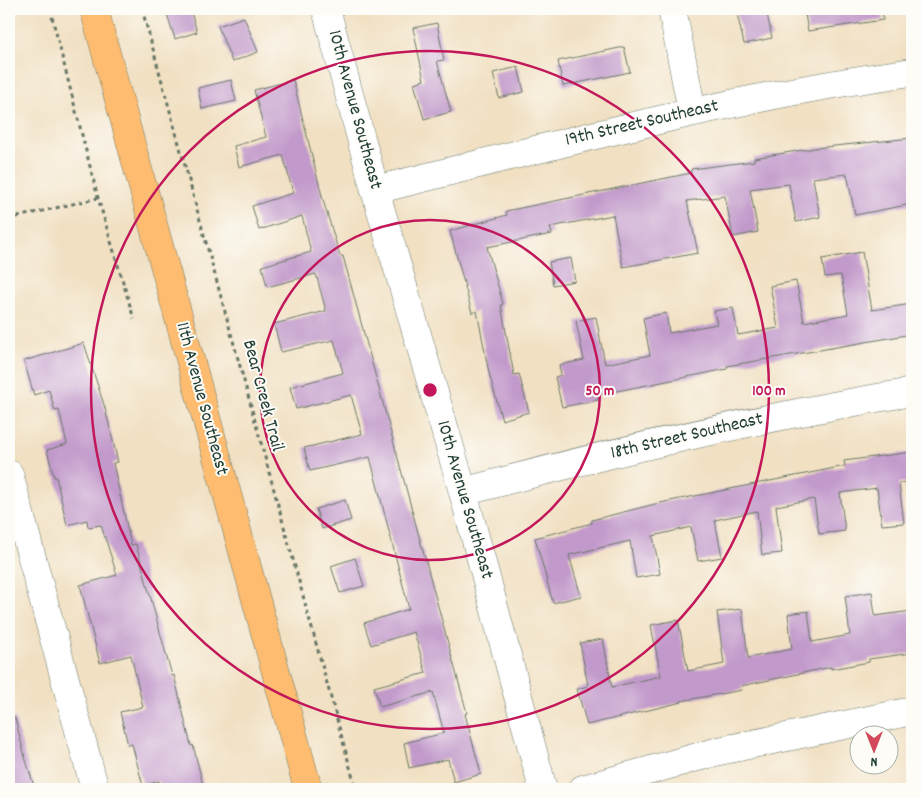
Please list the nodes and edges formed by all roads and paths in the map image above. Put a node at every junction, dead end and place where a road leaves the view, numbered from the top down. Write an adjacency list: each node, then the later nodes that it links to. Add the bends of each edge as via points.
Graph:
1 (50, 9): 9 (path)
2 (94, 9): 17 (main road, 11th Avenue Southeast)
3 (142, 9): 18 (path, Bear Creek Trail)
4 (326, 9): 8 (street, 10th Avenue Southeast)
5 (672, 9): 7 (street)
6 (912, 72): 7 (street, 19th Street Southeast)
7 (692, 111): 8 (street, 19th Street Southeast)
8 (375, 190): 14 (street, 10th Avenue Southeast)
9 (98, 198): 10 (path); 11 (path)
10 (9, 219)
11 (134, 319)
12 (912, 392): 14 (street, 18th Street Southeast, via 691,434)
13 (9, 474): 16 (street)
14 (463, 492): 19 (street, 10th Avenue Southeast)
15 (912, 711): 20 (street, via 719,751)
16 (95, 789)
17 (308, 789)
18 (356, 789)
19 (543, 789)
20 (583, 789)

